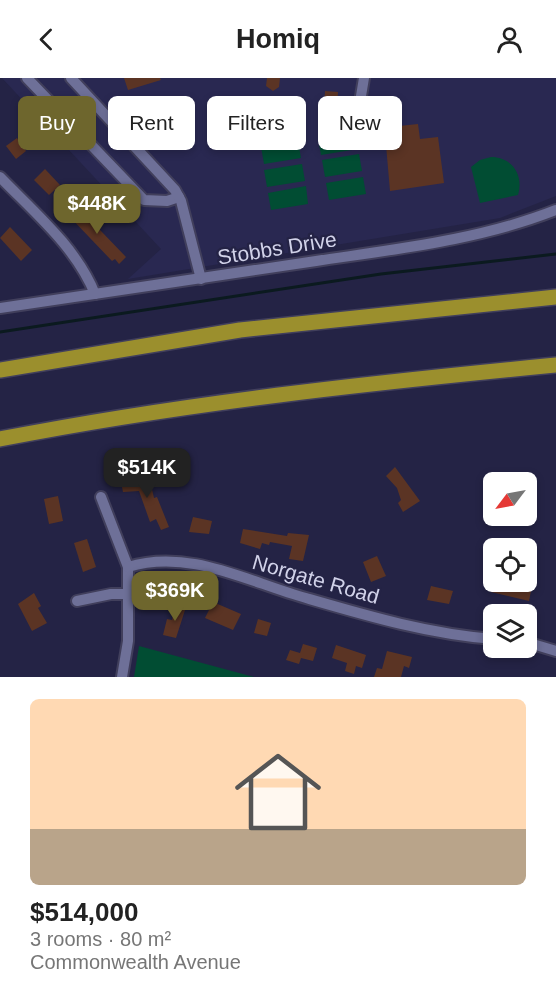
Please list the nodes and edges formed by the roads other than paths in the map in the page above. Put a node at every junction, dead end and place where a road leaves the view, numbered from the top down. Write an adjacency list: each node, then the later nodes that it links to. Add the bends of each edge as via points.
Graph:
1 (27, 78): 6 (street, via 144,200)
2 (71, 78): 6 (street)
3 (364, 78): 4 (street)
4 (361, 96)
5 (0, 177): 9 (street, via 74,255)
6 (179, 197): 8 (street)
7 (556, 210): 8 (street, Stobbs Drive, via 506,228 465,237)
8 (201, 279): 9 (street, Stobbs Drive)
9 (95, 294): 11 (street, Stobbs Drive)
10 (556, 297): 13 (highway, via 240,330)
11 (0, 308)
12 (556, 365): 14 (highway, via 240,398)
13 (0, 370)
14 (0, 439)
15 (100, 497): 16 (street)
16 (128, 567): 17 (street); 19 (street, Norgate Road, via 171,560 200,564 303,598 437,634)
17 (130, 594): 18 (street); 22 (street)
18 (77, 601)
19 (483, 638)
20 (537, 644): 21 (street)
21 (556, 651)
22 (122, 677)

